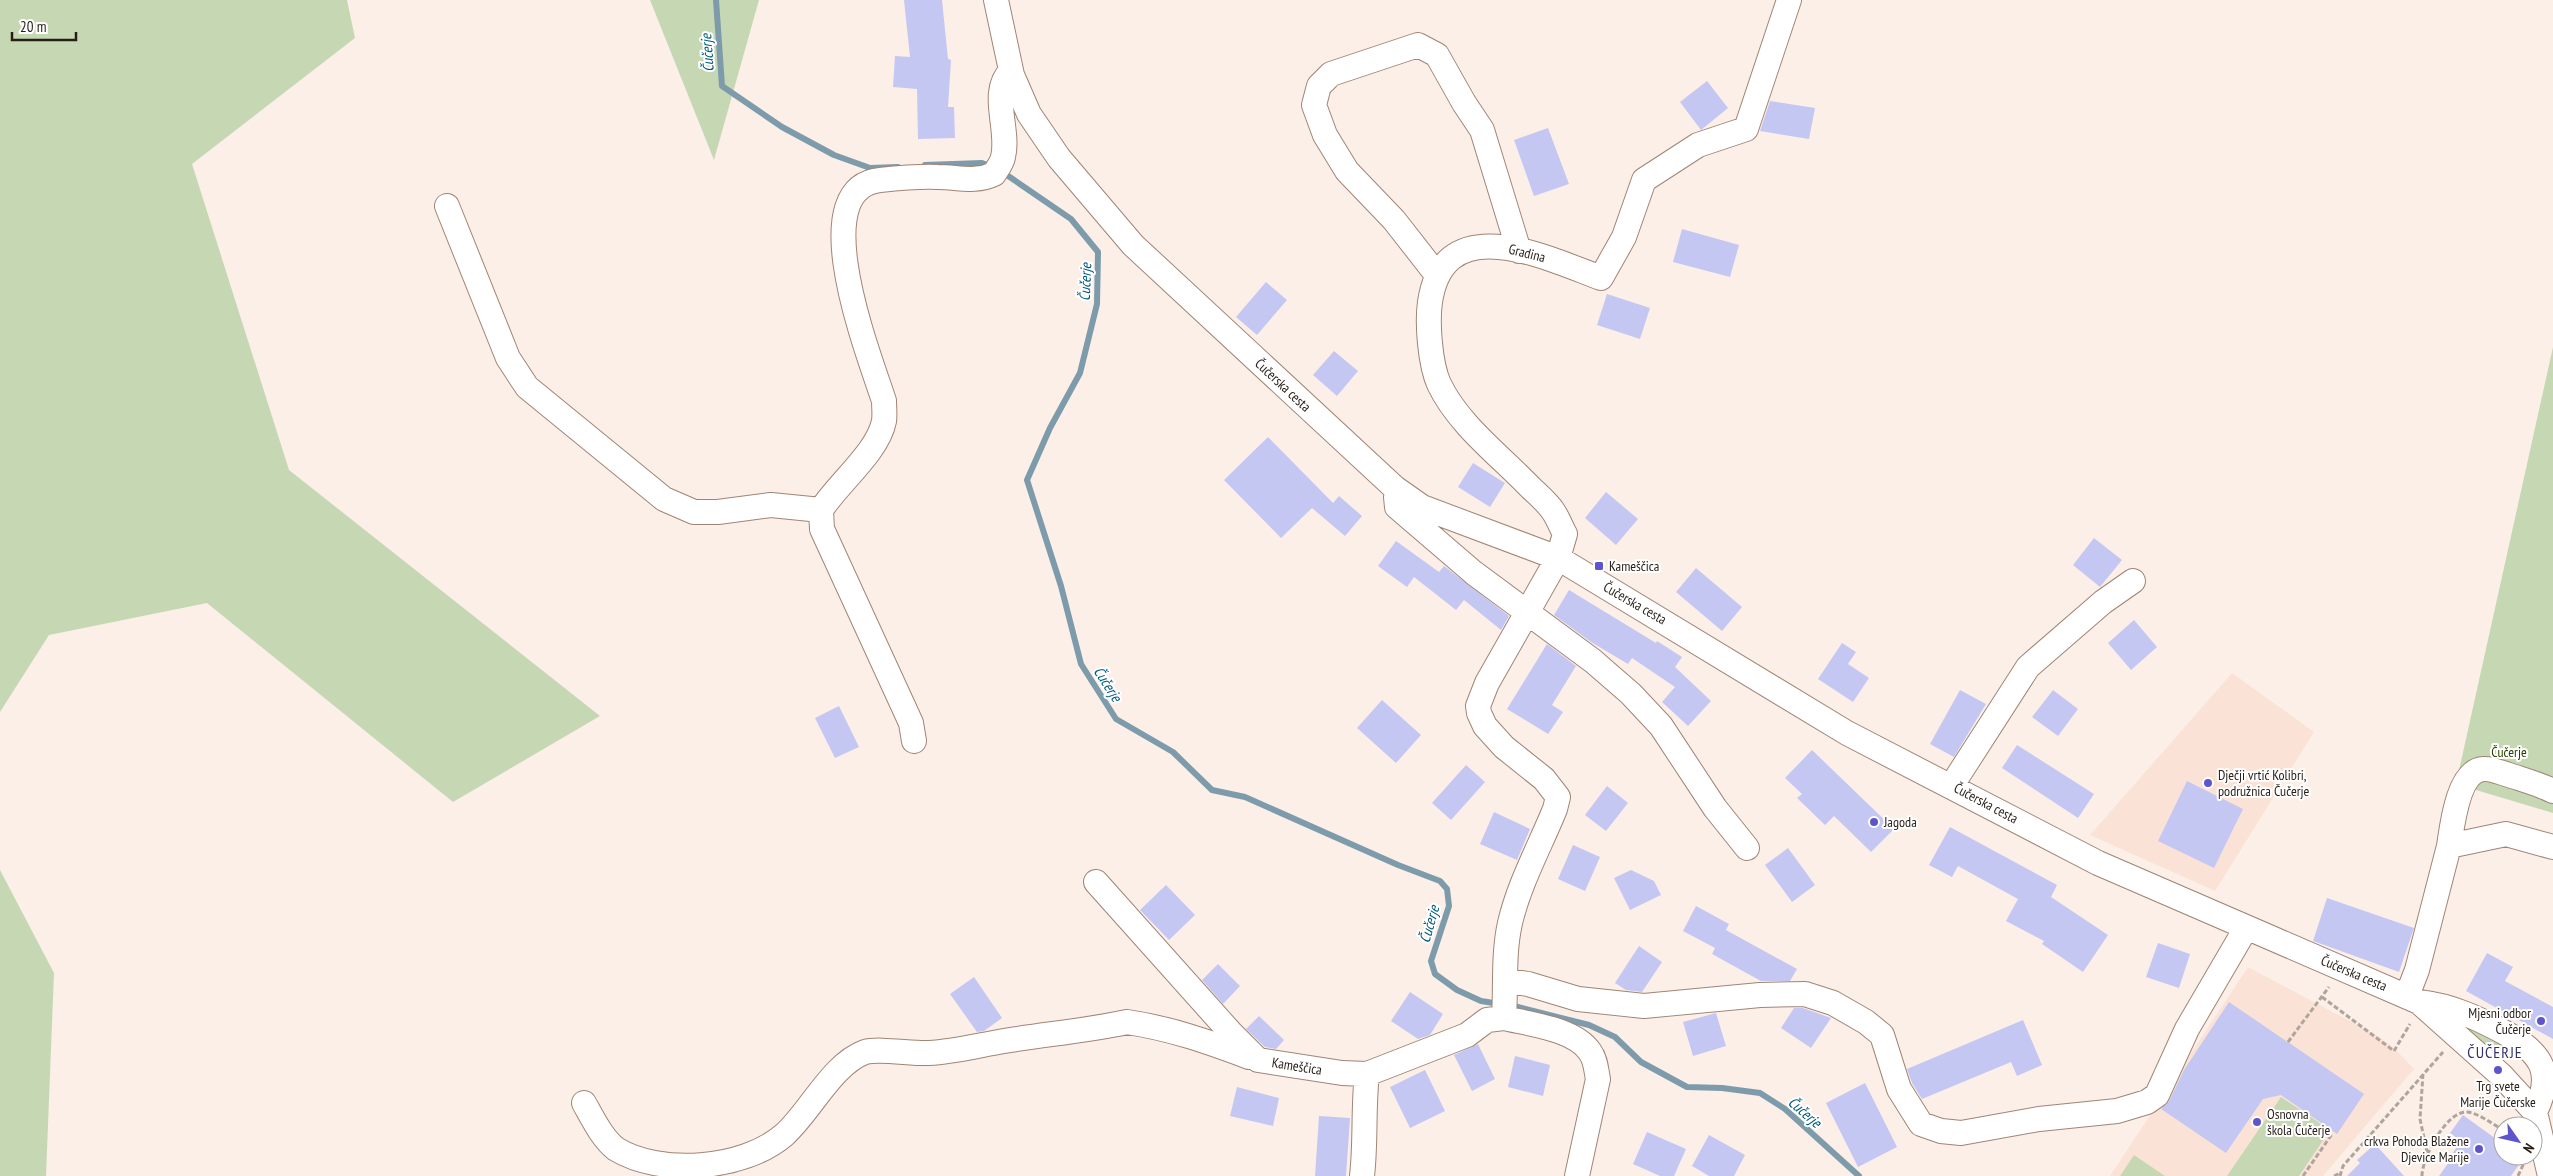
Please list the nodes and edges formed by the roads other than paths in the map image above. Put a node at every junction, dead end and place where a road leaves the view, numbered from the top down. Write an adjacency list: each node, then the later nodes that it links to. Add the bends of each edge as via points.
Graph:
1 (996, 0): 3 (street, Čučerska cesta)
2 (1789, 0): 5 (street, Gradina, via 1746,129 1698,145 1644,180 1624,237 1601,278)
3 (1011, 71): 7 (street, Čučerska cesta, via 1029,114 1059,158 1133,245); 8 (street, via 1000,86 1005,136 1003,158 994,174 975,180 938,176 878,180 862,187 851,201 842,236 846,273 884,401 884,420 869,450)
4 (447, 206): 8 (street, via 508,358 527,387 664,499 694,512 771,505)
5 (1519, 251): 6 (street, Gradina, via 1494,245 1468,248 1453,254); 6 (street, via 1482,130 1437,55 1418,45 1331,74 1320,86 1314,105 1325,135 1347,171 1394,220)
6 (1437, 275): 9 (street, Gradina, via 1432,287 1428,320 1439,383 1462,418 1552,510 1565,534)
7 (1395, 488): 9 (street, Čučerska cesta, via 1422,507); 11 (street, via 1397,507 1474,573)
8 (821, 510): 12 (street, via 822,529 911,722)
9 (1558, 558): 11 (street); 13 (street, Čučerska cesta, via 1847,733)
10 (2133, 581): 13 (street, via 2103,602 2028,667)
11 (1528, 611): 17 (street, via 1594,661 1661,726 1715,808); 20 (street, via 1487,683 1478,706 1485,726 1558,797 1510,922 1505,953)
12 (914, 741)
13 (1952, 785): 19 (street, Čučerska cesta, via 2098,863)
14 (2553, 792): 15 (street, via 2491,770 2474,772 2465,780)
15 (2449, 846): 16 (street, via 2506,834); 21 (street, via 2417,970)
16 (2553, 846)
17 (1747, 848)
18 (1096, 882): 22 (street, Kameščica)
19 (2246, 928): 20 (street, via 2187,1029 2157,1095 2147,1102 2117,1111 2039,1119 1961,1133 1921,1124 1899,1089 1882,1035 1833,1003 1805,994 1644,1006 1578,999 1528,984); 21 (street, Čučerska cesta)
20 (1505, 1002): 25 (street, Kameščica, via 1467,1035); 30 (street, via 1567,1034 1590,1051 1598,1079)
21 (2412, 1007): 24 (street, via 2458,1010 2491,1025 2534,1049); 28 (street, via 2430,1014 2502,1076)
22 (1258, 1060): 23 (street, Kameščica); 27 (street, via 1156,1026 1127,1022 931,1053 867,1051 855,1057 832,1078 785,1134 770,1146 730,1164 679,1172 630,1160 615,1149 601,1132)
23 (1336, 1072): 25 (street, Kameščica); 26 (street, via 1319,1080 1303,1082)
24 (2552, 1072): 28 (street, via 2550,1094)
25 (1367, 1074): 29 (street)
26 (1276, 1075)
27 (584, 1103)
28 (2535, 1112): 31 (street)
29 (1362, 1176)
30 (1577, 1176)
31 (2550, 1176)

